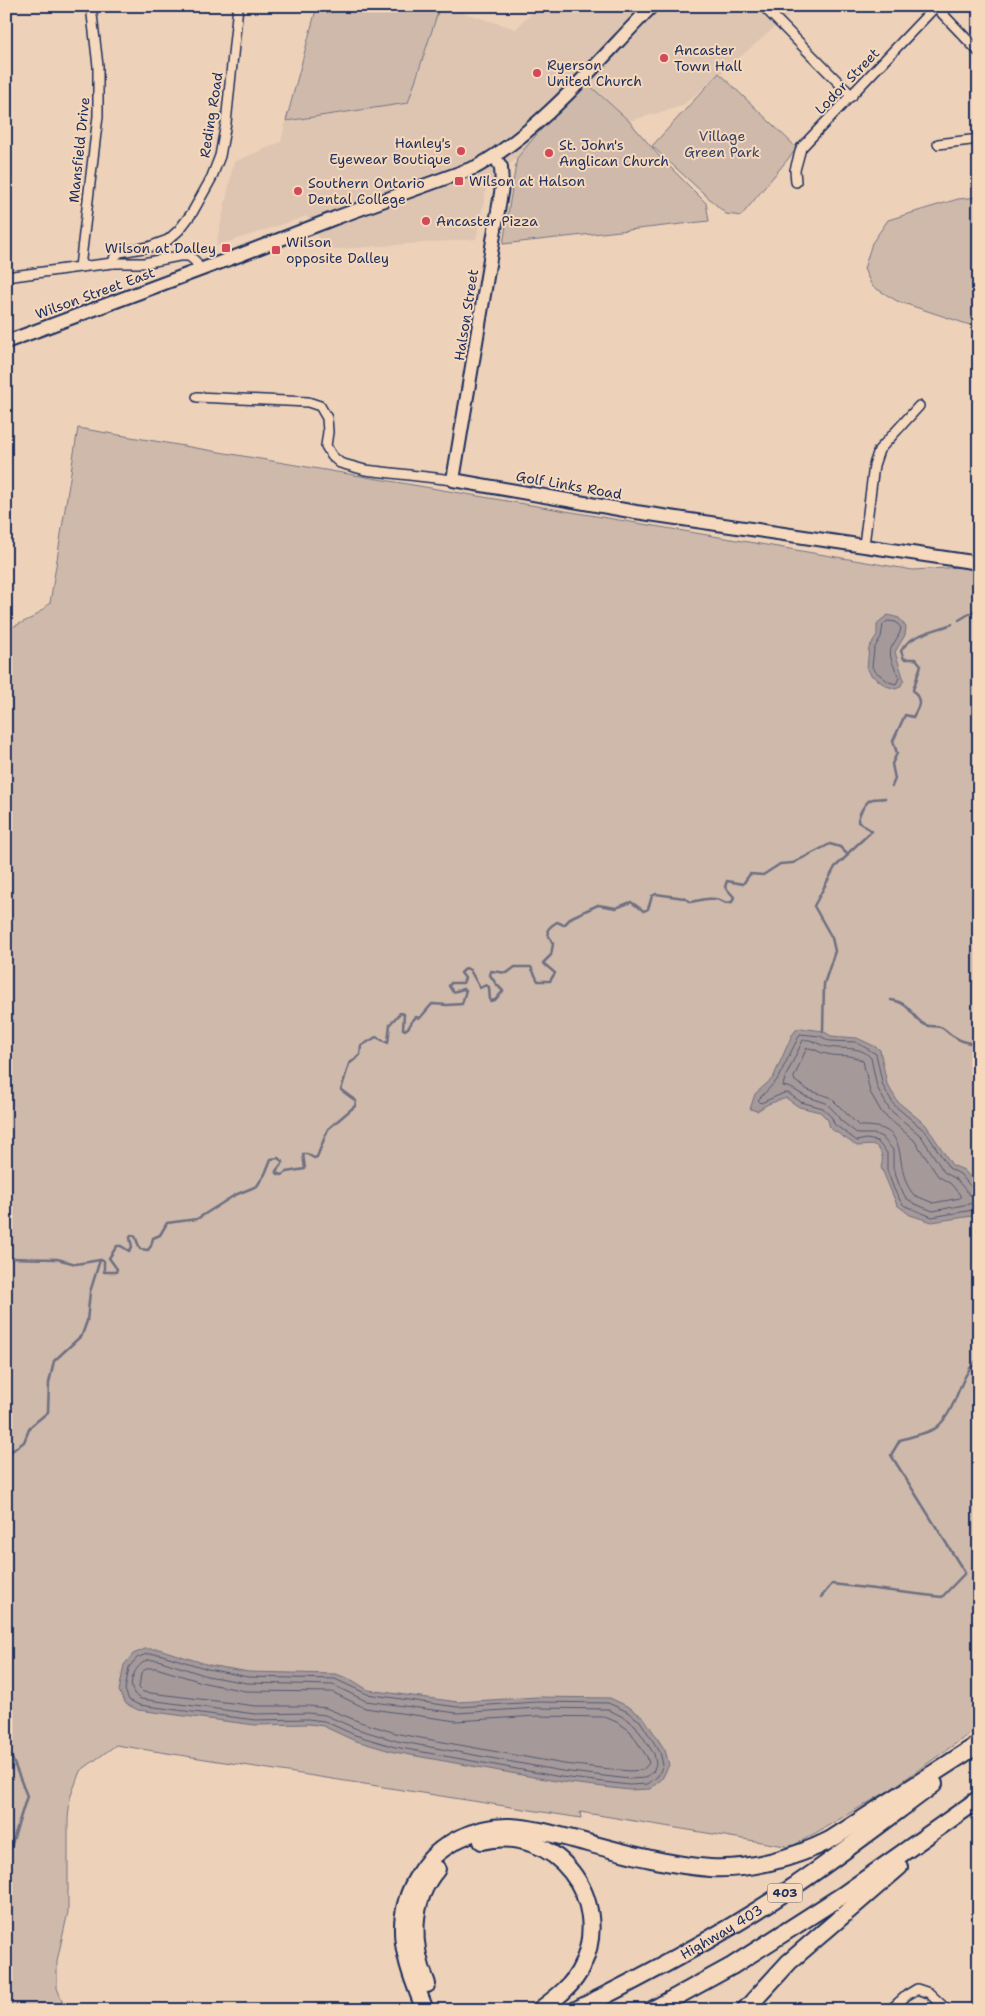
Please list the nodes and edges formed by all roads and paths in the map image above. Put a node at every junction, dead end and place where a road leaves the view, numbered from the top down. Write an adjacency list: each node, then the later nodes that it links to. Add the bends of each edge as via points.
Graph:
1 (91, 6): 13 (street, Mansfield Drive, via 98,66 98,116)
2 (238, 6): 12 (street, Reding Road, via 226,122 220,156 211,179 192,213 168,240 148,248 120,252)
3 (652, 6): 10 (main road, Wilson Street East, via 554,106)
4 (763, 6): 7 (street)
5 (936, 6): 6 (street); 7 (street, Lodor Street)
6 (979, 52)
7 (852, 96): 11 (street, Lodor Street, via 802,148 795,170)
8 (979, 139): 9 (street)
9 (938, 144)
10 (495, 157): 14 (main road, Wilson Street East, via 450,178); 19 (main road, Halson Street, via 501,167 502,187)
11 (796, 182)
12 (113, 263): 13 (street); 14 (street, via 144,263 189,256)
13 (80, 267): 15 (street)
14 (200, 270): 16 (main road, Wilson Street East)
15 (6, 277)
16 (6, 342)
17 (197, 397): 19 (street, Golf Links Road, via 308,402 320,406 326,418 326,446 340,463 365,470)
18 (919, 406): 20 (street, via 879,450 874,465)
19 (453, 480): 20 (main road, Golf Links Road, via 636,512)
20 (864, 545): 21 (main road, Golf Links Road)
21 (979, 563)
22 (979, 1744): 25 (highway, via 830,1840 778,1860 746,1866 712,1868 680,1865 510,1827 482,1830 454,1840 423,1868 411,1888 404,1912 406,1957)
23 (979, 1752): 28 (highway, Highway 403 / 403, via 778,1897 655,1970)
24 (979, 1799): 29 (highway, 403, via 844,1895 732,1966); 30 (highway, via 822,1932 770,1980)
25 (426, 2010)
26 (437, 2010): 27 (highway, via 422,1974 415,1941 415,1913 422,1891 430,1876 456,1850 492,1839 515,1839 537,1845 557,1858 574,1874 589,1906 592,1926 582,1967 570,1985)
27 (540, 2010)
28 (576, 2010)
29 (652, 2010)
30 (745, 2010)
31 (890, 2010): 32 (street, via 917,1989 929,1993)
32 (948, 2010)

